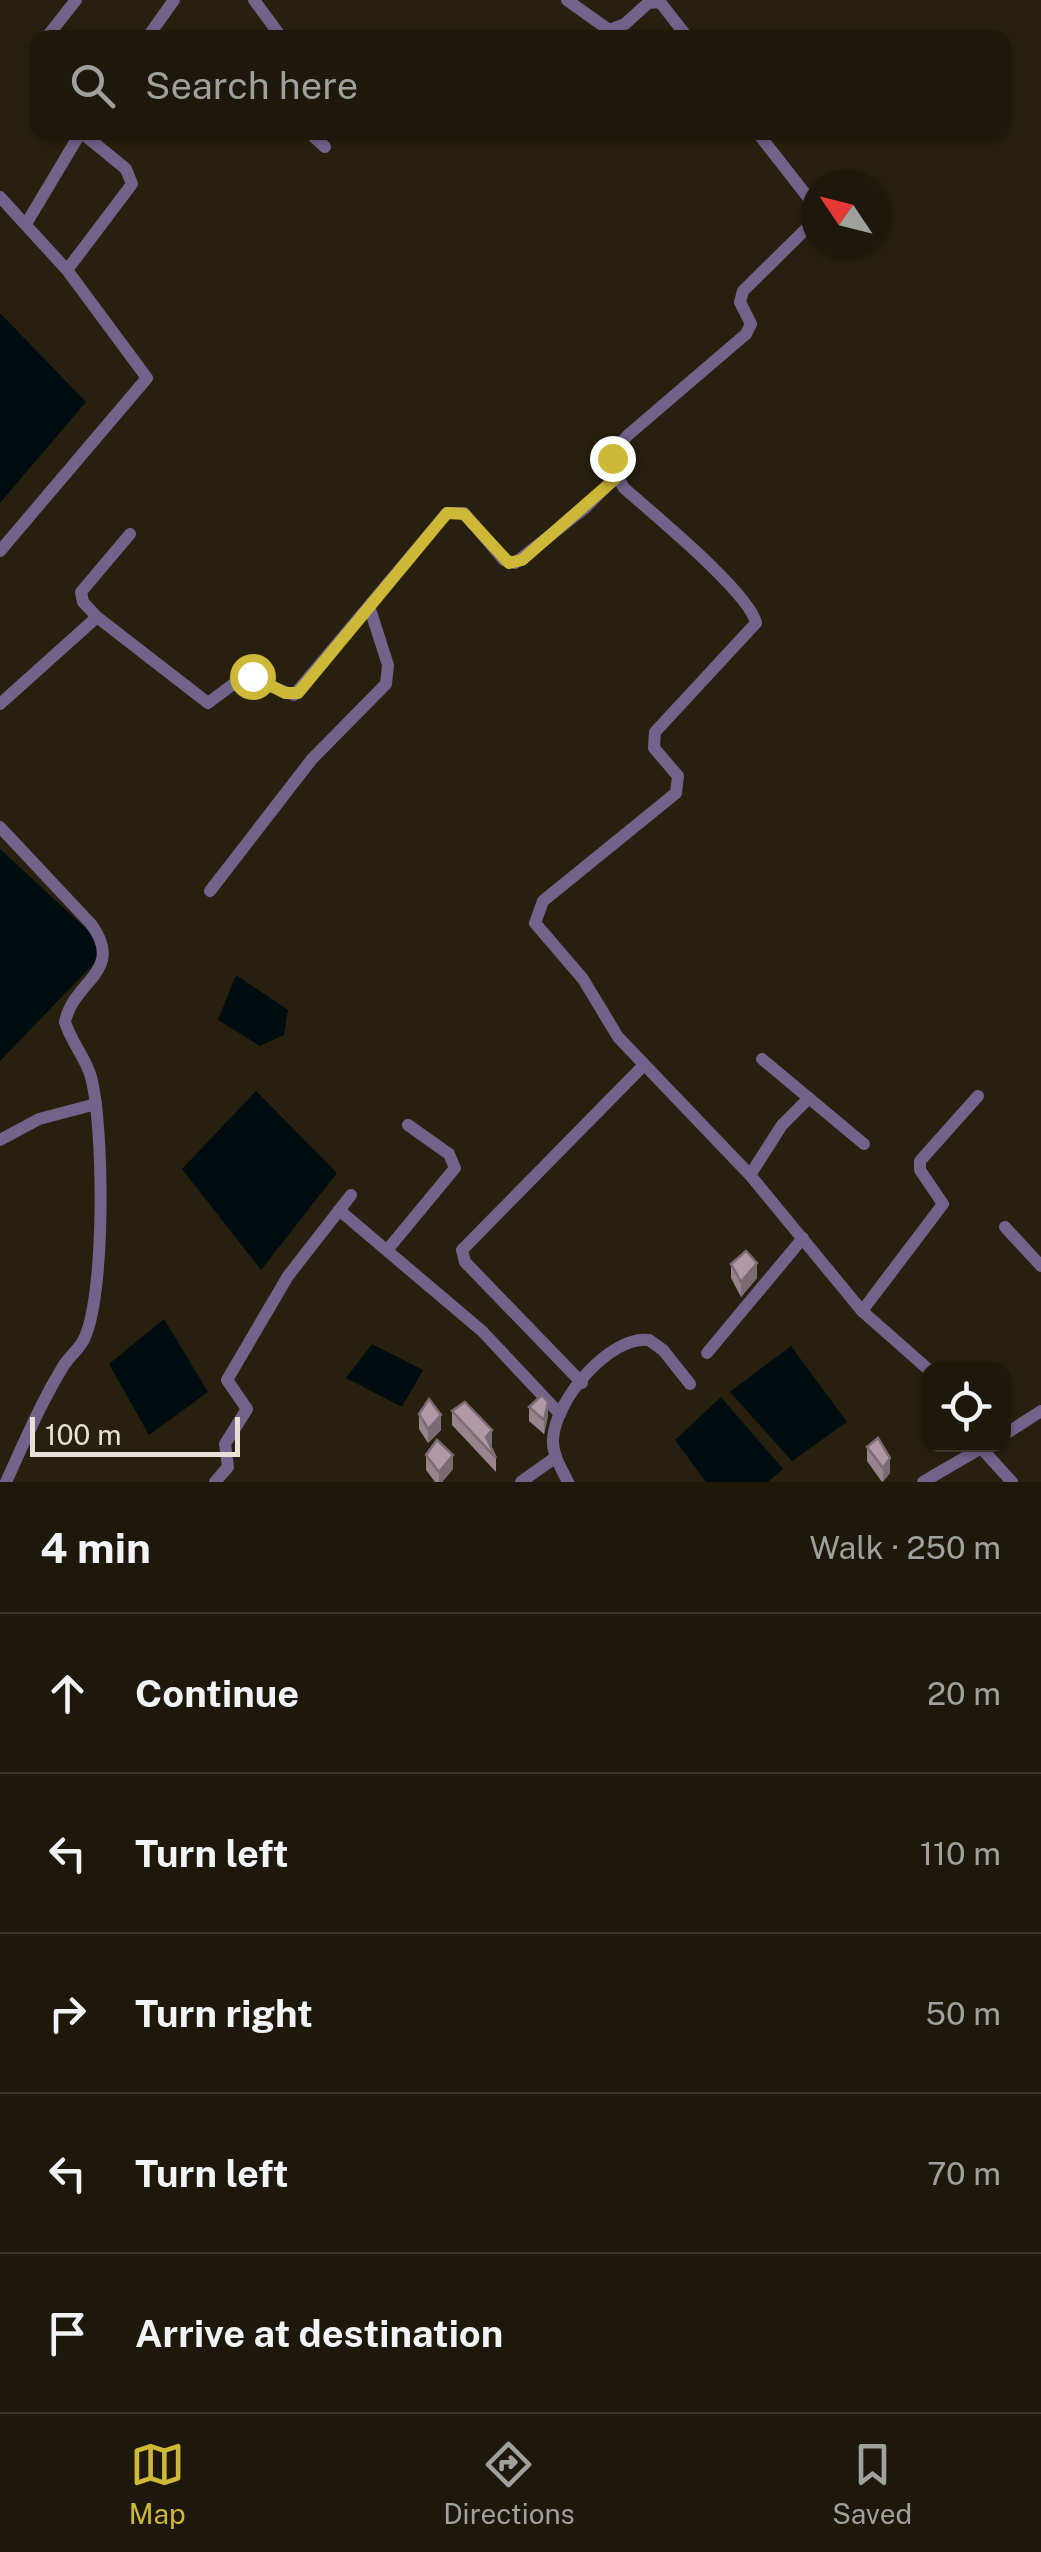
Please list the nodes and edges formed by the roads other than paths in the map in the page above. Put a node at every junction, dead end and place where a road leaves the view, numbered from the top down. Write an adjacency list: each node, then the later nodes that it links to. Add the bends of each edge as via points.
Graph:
1 (76, 0): 5 (street)
2 (174, 0): 6 (street)
3 (254, 0): 7 (street)
4 (567, 0): 9 (street)
5 (52, 30)
6 (153, 30)
7 (276, 30)
8 (609, 30): 10 (street, via 660,2)
9 (609, 30)
10 (682, 30)
11 (76, 140): 17 (street)
12 (90, 140): 18 (street, via 132,179)
13 (318, 140): 15 (street)
14 (763, 140): 19 (street, via 806,193 814,221 742,291 751,324 746,334 616,448)
15 (325, 147)
16 (0, 196): 17 (street)
17 (26, 224): 18 (street)
18 (66, 270): 21 (street, via 147,378)
19 (616, 478): 22 (street, via 515,563 504,560 464,514 447,513); 28 (street, via 734,591 756,623 655,732 654,748 678,776 676,793 534,915 538,930)
20 (130, 534): 23 (street, via 81,592)
21 (0, 552)
22 (369, 606): 23 (street, via 298,693 244,676 212,703); 26 (street, via 388,665 386,684 312,759)
23 (96, 617): 24 (street)
24 (0, 704)
25 (0, 826): 31 (street, via 102,942 101,964 66,1022 90,1072)
26 (210, 891)
27 (762, 1059): 30 (street)
28 (644, 1064): 35 (street); 45 (street, via 462,1250 465,1262)
29 (978, 1096): 42 (street, via 920,1161 944,1201)
30 (809, 1098): 34 (street); 35 (street)
31 (96, 1104): 33 (street, via 39,1119); 53 (street, via 102,1224 96,1305)
32 (408, 1125): 40 (street, via 449,1154 454,1168)
33 (0, 1140)
34 (864, 1144)
35 (750, 1176): 39 (street)
36 (352, 1195): 37 (street)
37 (339, 1210): 40 (street); 54 (street, via 288,1276 226,1380 248,1408 225,1444 228,1467)
38 (1004, 1226): 41 (street)
39 (803, 1238): 42 (street); 43 (street)
40 (388, 1248): 48 (street, via 482,1331)
41 (1041, 1266)
42 (862, 1311): 44 (street)
43 (707, 1354)
44 (921, 1363)
45 (582, 1382): 46 (street, via 636,1339 663,1350); 48 (street)
46 (690, 1384)
47 (1041, 1411): 49 (street)
48 (560, 1414): 52 (street, via 552,1436)
49 (1011, 1430)
50 (975, 1452): 57 (street)
51 (990, 1452): 58 (street)
52 (556, 1457): 55 (street); 56 (street)
53 (6, 1482)
54 (216, 1482)
55 (521, 1482)
56 (568, 1482)
57 (924, 1482)
58 (1012, 1482)

